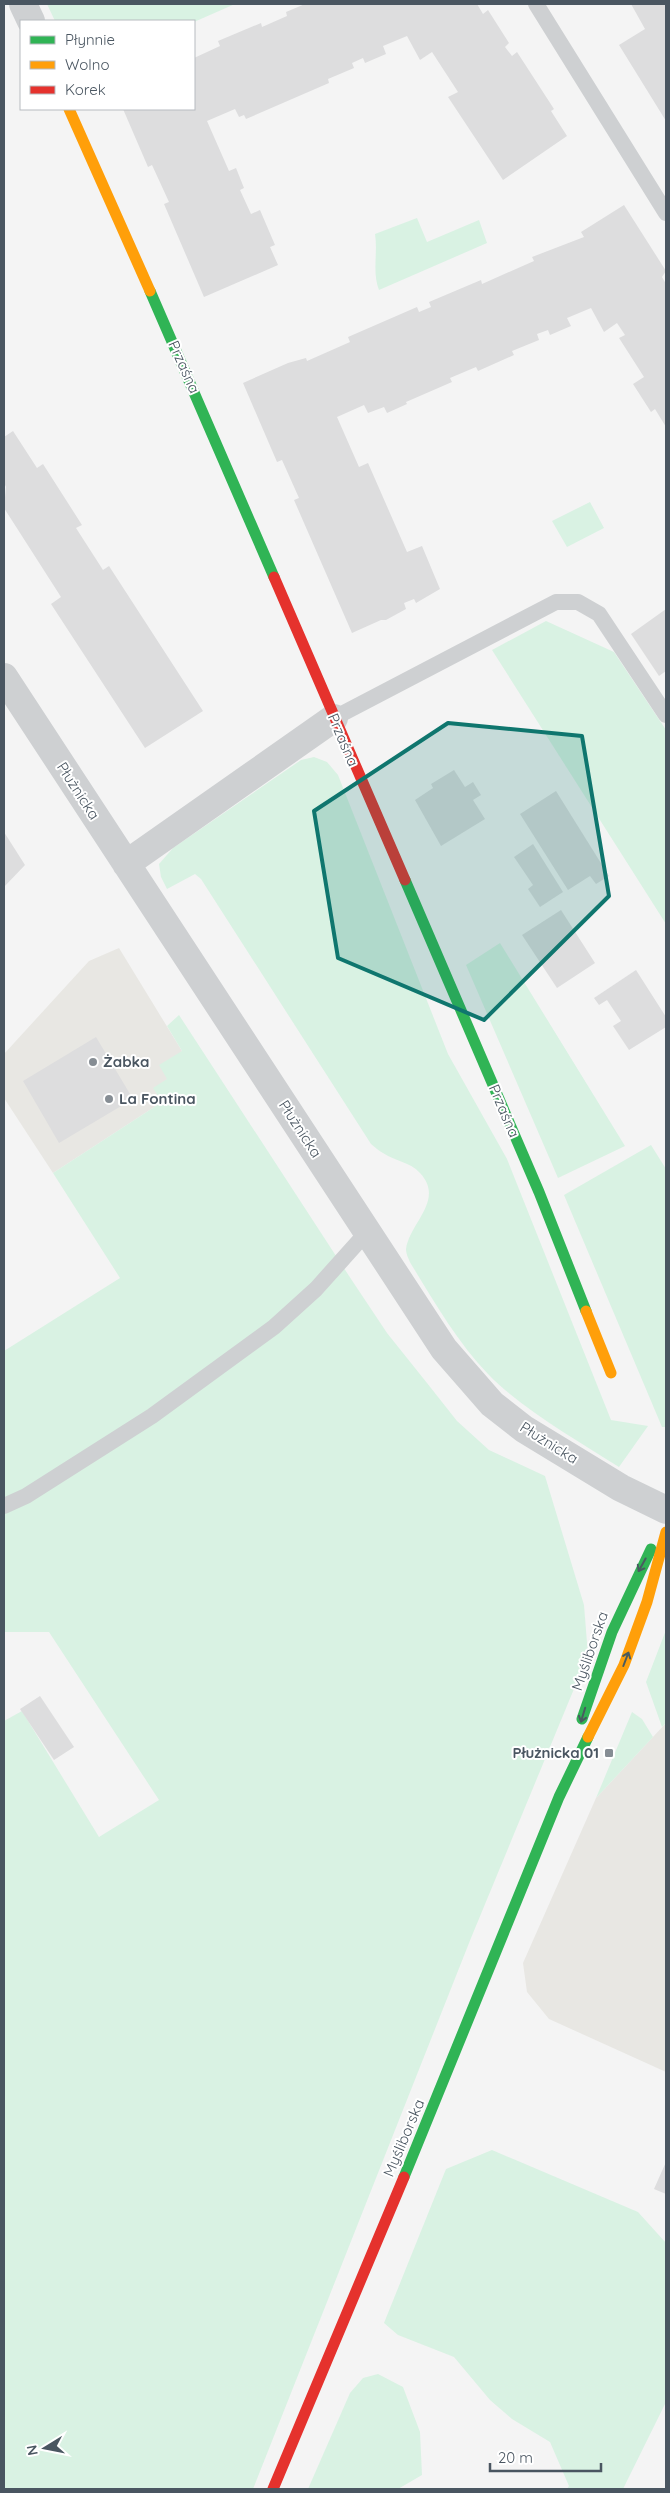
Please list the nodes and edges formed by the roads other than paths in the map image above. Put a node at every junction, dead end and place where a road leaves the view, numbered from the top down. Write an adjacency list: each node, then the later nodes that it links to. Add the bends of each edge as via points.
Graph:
1 (23, 4): 3 (street)
2 (536, 4): 5 (lane)
3 (31, 20)
4 (69, 110): 8 (street, Przaśna)
5 (666, 213)
6 (4, 677): 9 (street, Płużnicka)
7 (666, 715): 8 (lane, via 599,614 578,602 556,602)
8 (334, 718): 9 (street); 11 (street, Przaśna, via 539,1192)
9 (126, 864): 10 (street, Płużnicka)
10 (367, 1232): 12 (lane, via 316,1289 274,1327 152,1416 26,1496); 13 (street, Płużnicka, via 444,1349 492,1404 524,1429 621,1488)
11 (611, 1373)
12 (4, 1506)
13 (666, 1510)
14 (666, 1522): 16 (street, Myśliborska, one-way to 16, via 627,1592 602,1654)
15 (666, 1532): 16 (street, Myśliborska, one-way to 15, via 624,1665 647,1602)
16 (559, 1797): 17 (street, Myśliborska)
17 (273, 2489)

